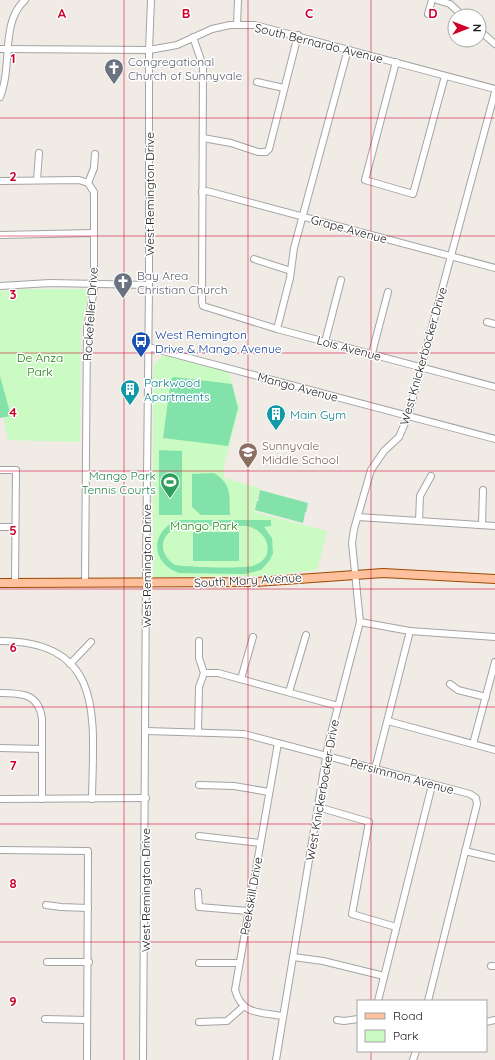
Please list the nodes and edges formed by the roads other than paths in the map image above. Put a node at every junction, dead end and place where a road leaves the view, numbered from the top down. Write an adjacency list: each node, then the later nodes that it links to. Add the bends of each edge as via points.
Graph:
1 (26, 0): 14 (street, via 8,22)
2 (151, 0): 15 (street, West Remington Drive)
3 (238, 0): 8 (street)
4 (432, 0): 7 (street)
5 (437, 0): 6 (street)
6 (454, 8)
7 (428, 14)
8 (236, 25): 9 (street, South Bernardo Avenue, via 266,27); 10 (street, South Bernardo Avenue, via 212,29)
9 (298, 36): 13 (street, South Bernardo Avenue); 19 (street)
10 (193, 37): 15 (street, South Bernardo Avenue, via 177,45); 22 (street, via 203,66)
11 (487, 37): 12 (street)
12 (495, 44)
13 (348, 49): 16 (street, South Bernardo Avenue); 29 (street)
14 (2, 50): 15 (street, South Bernardo Avenue); 21 (street, via 4,82)
15 (149, 50): 38 (street, West Remington Drive)
16 (396, 62): 17 (street, South Bernardo Avenue); 17 (street, via 365,180 413,194)
17 (445, 76): 20 (street, South Bernardo Avenue)
18 (257, 82): 19 (street)
19 (284, 88): 22 (street, via 269,149 266,152)
20 (495, 90): 32 (street, West Knickerbocker Drive)
21 (0, 97)
22 (203, 138): 28 (street)
23 (38, 153): 25 (street)
24 (95, 154): 27 (street, via 94,168)
25 (37, 180): 26 (street); 27 (street, via 78,180)
26 (0, 181)
27 (88, 183): 30 (street, Rockefeller Drive, via 94,192)
28 (202, 192): 29 (street, Grape Avenue, via 207,191); 43 (street, Lois Avenue, via 203,306)
29 (302, 216): 32 (street, Grape Avenue); 35 (street)
30 (94, 233): 31 (street); 37 (street, Rockefeller Drive)
31 (0, 235)
32 (450, 256): 34 (street, Grape Avenue); 47 (street, West Knickerbocker Drive)
33 (254, 259): 35 (street)
34 (495, 268)
35 (291, 271): 43 (street)
36 (341, 280): 44 (street)
37 (94, 284): 38 (street); 39 (street); 63 (street, Rockefeller Drive, via 87,327)
38 (149, 285): 45 (street, West Remington Drive)
39 (0, 286)
40 (388, 292): 46 (street)
41 (487, 322): 42 (street)
42 (495, 324)
43 (277, 329): 44 (street, Lois Avenue)
44 (325, 342): 46 (street, Lois Avenue)
45 (148, 347): 49 (street, Mango Avenue); 64 (street, West Remington Drive)
46 (372, 353): 47 (street, Lois Avenue)
47 (421, 367): 48 (street, Lois Avenue); 49 (street, West Knickerbocker Drive)
48 (495, 387)
49 (408, 416): 50 (street, Mango Avenue); 54 (street, West Knickerbocker Drive, via 399,437 384,451 371,470)
50 (495, 439)
51 (0, 470): 59 (street, via 16,470)
52 (431, 476): 55 (street, via 420,496)
53 (483, 490): 56 (street)
54 (358, 517): 55 (street); 60 (street, West Knickerbocker Drive, via 352,543)
55 (419, 521): 56 (street)
56 (482, 525): 57 (street)
57 (495, 526)
58 (0, 527): 59 (street)
59 (15, 527): 65 (street)
60 (355, 574): 61 (main road, South Mary Avenue, via 418,574); 64 (main road, South Mary Avenue, via 256,582); 66 (street, West Knickerbocker Drive)
61 (495, 579)
62 (0, 583): 65 (main road, South Mary Avenue)
63 (85, 583): 64 (main road, South Mary Avenue); 65 (main road, South Mary Avenue)
64 (145, 583): 84 (street, West Remington Drive)
65 (15, 584)
66 (360, 622): 67 (street); 82 (street, West Knickerbocker Drive)
67 (410, 631): 70 (street); 83 (street)
68 (306, 635): 79 (street)
69 (253, 637): 77 (street)
70 (495, 637)
71 (0, 641): 75 (street, via 37,645 56,653)
72 (199, 641): 76 (street, via 199,658)
73 (91, 642): 75 (street)
74 (495, 662): 81 (street)
75 (70, 664): 99 (street, via 85,686 92,711)
76 (204, 673): 77 (street, via 218,673); 85 (street, via 199,687)
77 (241, 679): 79 (street)
78 (450, 684): 81 (street, via 458,690)
79 (289, 692): 82 (street)
80 (0, 693): 89 (street, via 22,694 38,706 42,719)
81 (486, 698): 87 (street)
82 (338, 706): 91 (street, West Knickerbocker Drive)
83 (388, 721): 87 (street); 92 (street)
84 (146, 731): 85 (street, Persimmon Avenue); 96 (street, West Remington Drive)
85 (198, 732): 86 (street, Persimmon Avenue, via 244,734)
86 (278, 743): 91 (street, Persimmon Avenue); 95 (street, Peekskill Drive)
87 (473, 744): 90 (street)
88 (0, 748): 89 (street)
89 (42, 749): 98 (street)
90 (495, 750)
91 (327, 755): 92 (street, Persimmon Avenue); 100 (street, West Knickerbocker Drive)
92 (375, 769): 94 (street, Persimmon Avenue)
93 (199, 785): 95 (street, via 234,786)
94 (432, 785): 104 (street, Persimmon Avenue, via 470,794 476,798 477,804); 110 (street)
95 (269, 792): 102 (street, Peekskill Drive)
96 (146, 798): 99 (street); 127 (street, West Remington Drive)
97 (0, 799): 98 (street)
98 (42, 799): 99 (street)
99 (92, 799)
100 (318, 807): 110 (street, via 369,822 352,914); 111 (street, West Knickerbocker Drive)
101 (199, 836): 102 (street)
102 (260, 843): 109 (street, Peekskill Drive)
103 (0, 850): 108 (street, via 88,851)
104 (465, 851): 105 (street); 118 (street)
105 (495, 858)
106 (198, 892): 109 (street, via 199,907)
107 (46, 905): 108 (street)
108 (88, 908): 113 (street)
109 (248, 911): 115 (street, Peekskill Drive)
110 (396, 927): 116 (street)
111 (293, 957): 116 (street, via 323,961); 120 (street, West Knickerbocker Drive)
112 (47, 962): 113 (street)
113 (89, 962): 123 (street)
114 (199, 963): 115 (street)
115 (239, 963): 119 (street, Peekskill Drive, via 235,990)
116 (384, 976): 117 (street)
117 (378, 1000)
118 (428, 1000)
119 (243, 1007): 120 (street); 125 (street, via 227,1021)
120 (282, 1016): 128 (street, West Knickerbocker Drive)
121 (45, 1019): 123 (street)
122 (357, 1019): 124 (street)
123 (88, 1020): 126 (street)
124 (337, 1020)
125 (199, 1022)
126 (87, 1060)
127 (143, 1060)
128 (276, 1060)

